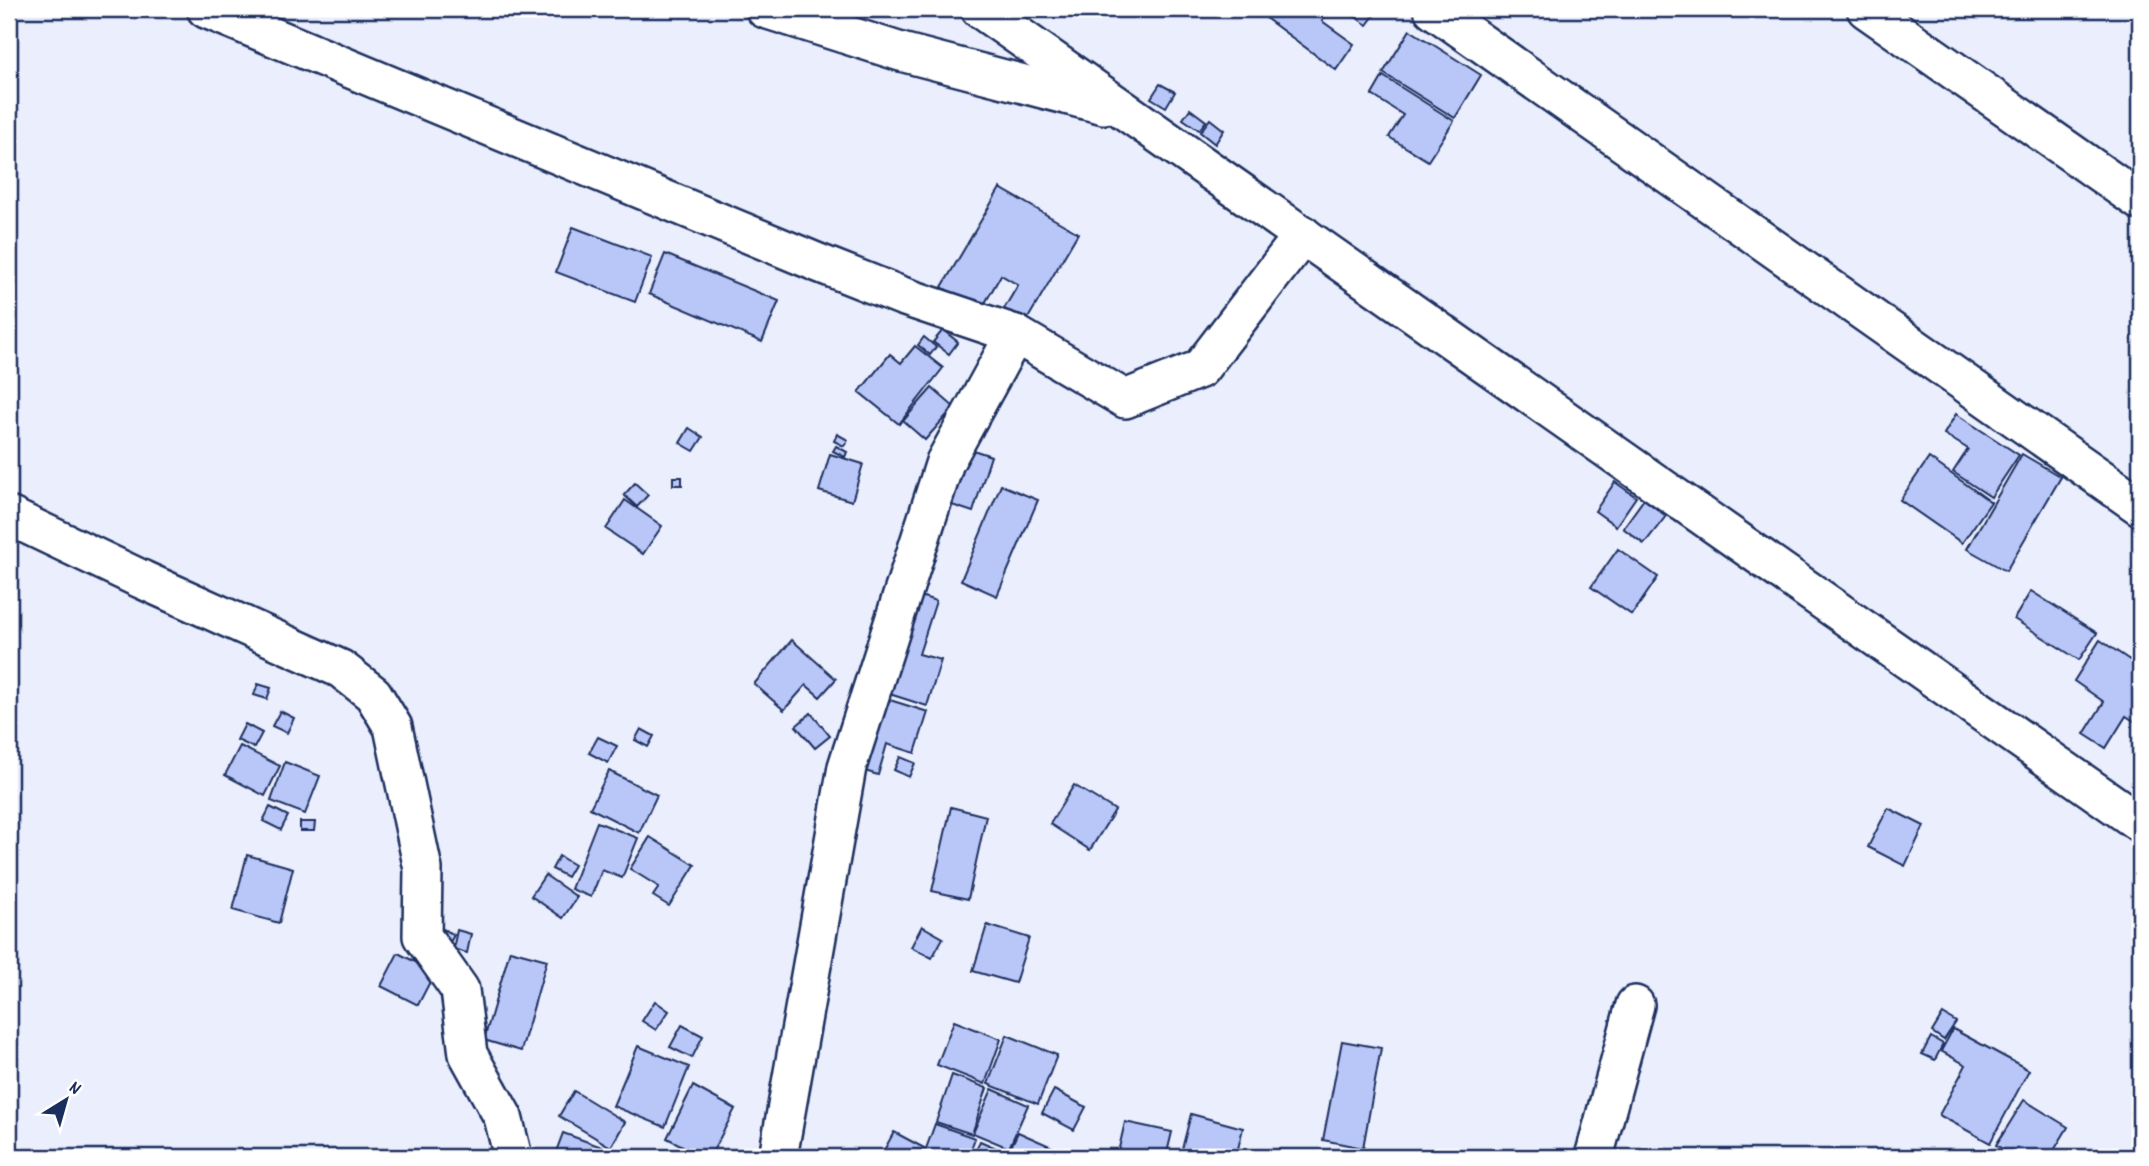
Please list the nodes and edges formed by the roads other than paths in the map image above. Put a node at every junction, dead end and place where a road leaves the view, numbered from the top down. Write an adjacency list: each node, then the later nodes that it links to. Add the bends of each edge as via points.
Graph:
1 (206, 9): 9 (street, via 816,262)
2 (765, 9): 6 (street, via 901,52)
3 (980, 9): 6 (street)
4 (1433, 9): 10 (street)
5 (1866, 9): 7 (street)
6 (1126, 111): 8 (street)
7 (2140, 201)
8 (1303, 235): 9 (street, via 1200,369 1125,399); 12 (street)
9 (1015, 334): 15 (street, via 945,462 847,767)
10 (2140, 506)
11 (9, 516): 14 (street, via 341,669 373,694 393,727 423,869 422,936 460,990 468,1054 503,1117)
12 (2140, 823)
13 (1635, 1005): 16 (street)
14 (513, 1157)
15 (778, 1157)
16 (1594, 1157)

